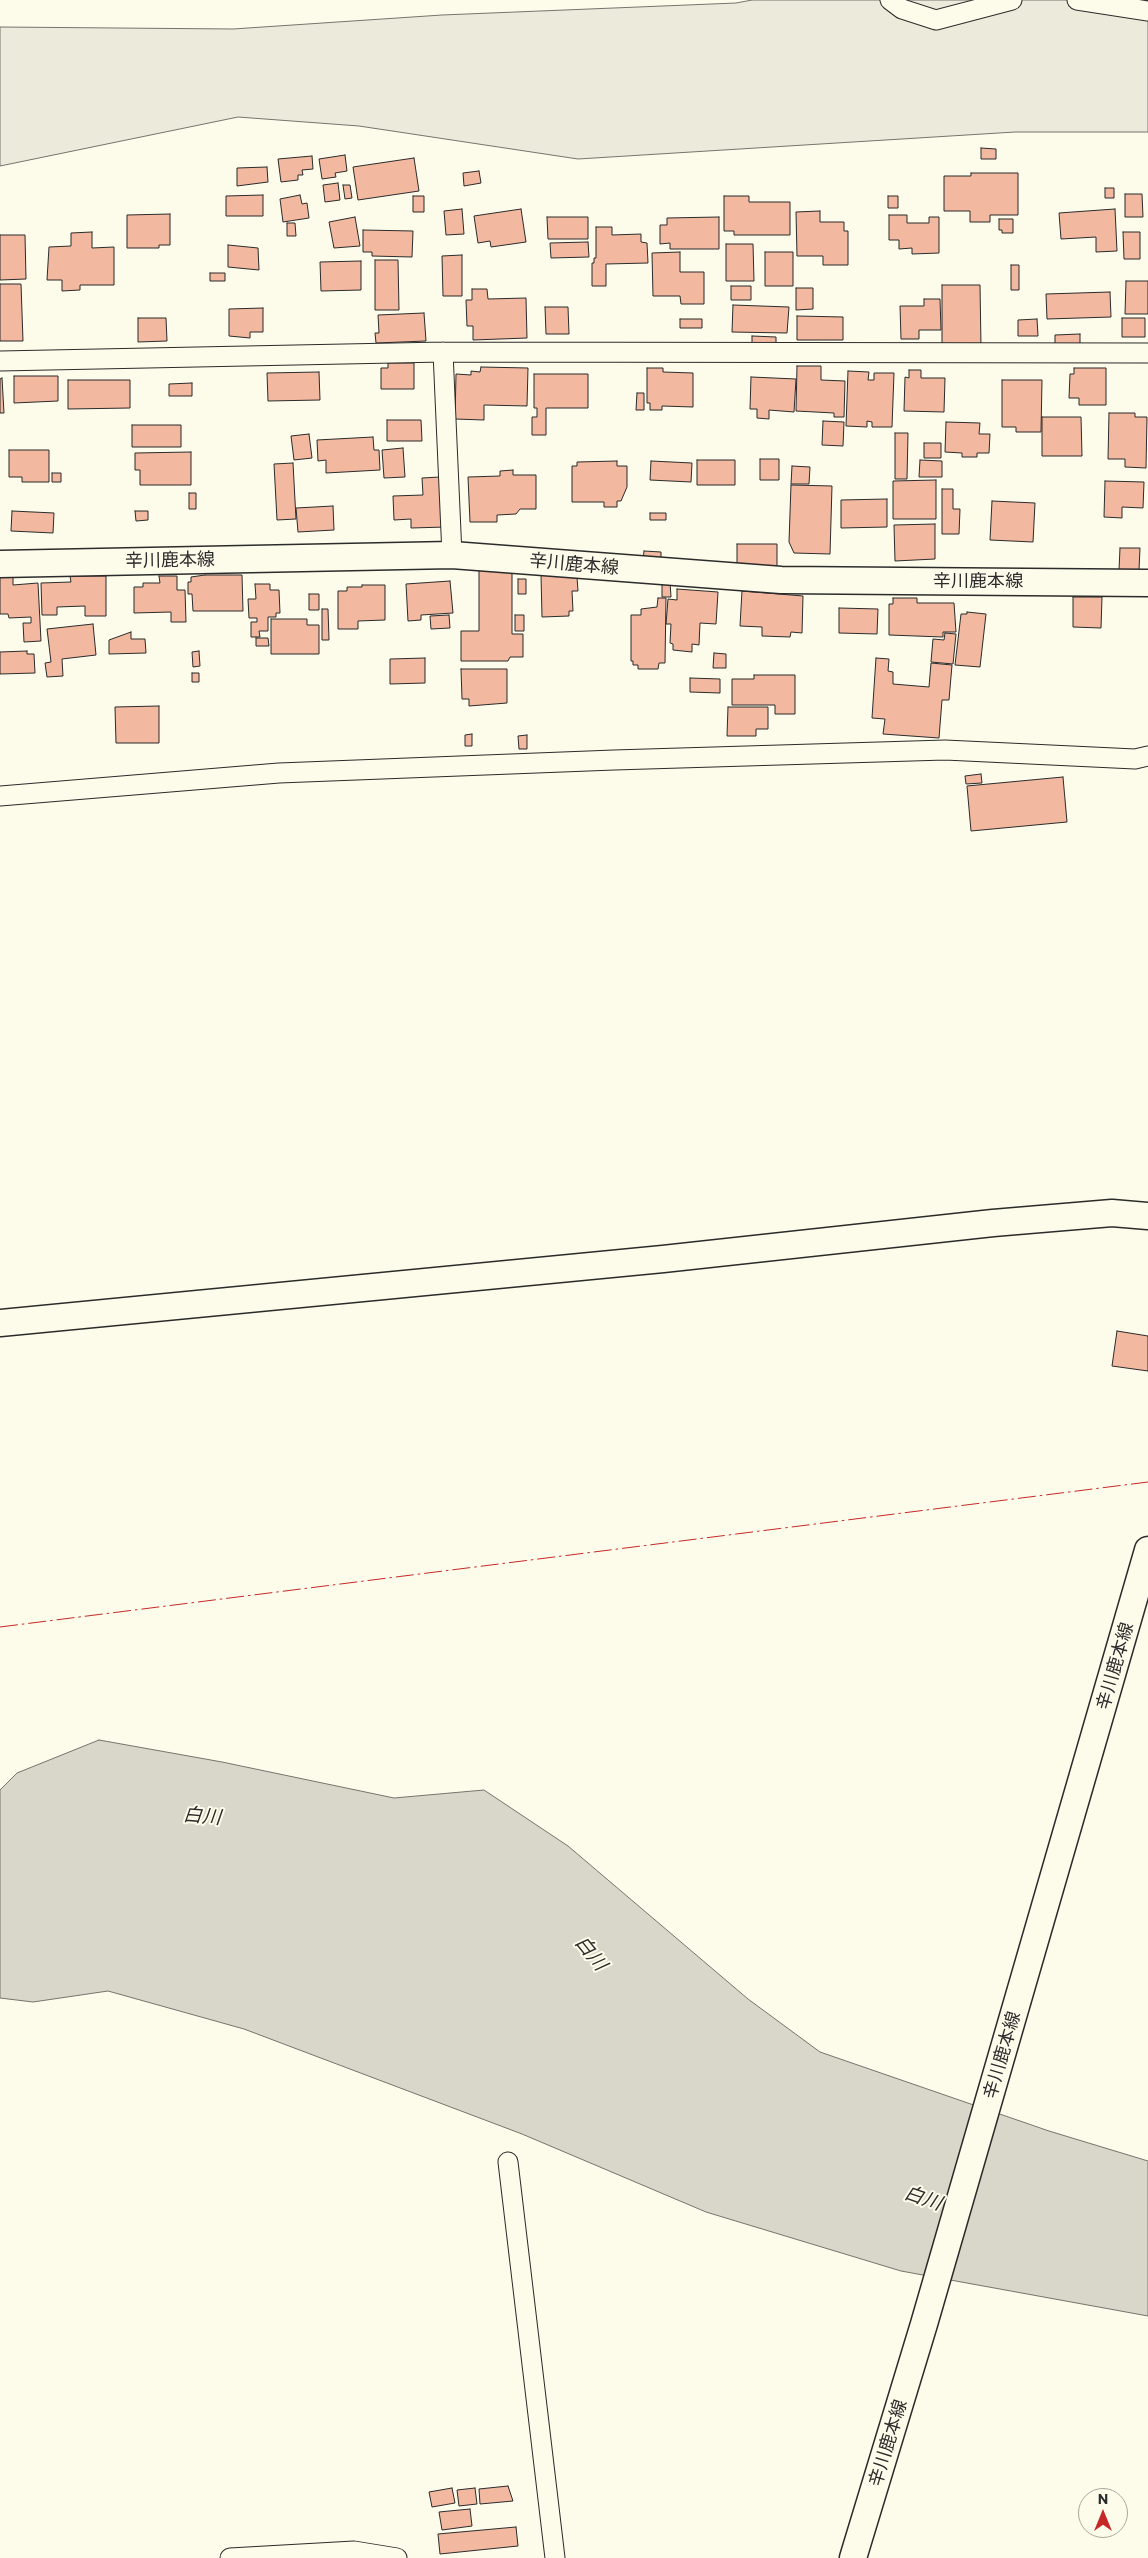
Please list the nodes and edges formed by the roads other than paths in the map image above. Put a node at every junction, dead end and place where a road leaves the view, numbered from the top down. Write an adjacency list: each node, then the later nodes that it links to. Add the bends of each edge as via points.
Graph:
1 (890, 0): 2 (street, via 902,9 936,20)
2 (1012, 0)
3 (1077, 0): 4 (street)
4 (1148, 10)
5 (443, 352): 6 (street); 7 (street); 8 (street)
6 (1148, 353)
7 (0, 361)
8 (452, 555): 9 (main road, 辛川鹿本線); 10 (main road, 辛川鹿本線, via 780,580)
9 (0, 564)
10 (1148, 583)
11 (1148, 756): 12 (street, via 1135,759 944,750 624,760 279,773)
12 (0, 796)
13 (1148, 1216): 14 (main road, via 1112,1213 993,1223 663,1259)
14 (0, 1323)
15 (1148, 1550): 20 (main road, 辛川鹿本線)
16 (508, 2162): 19 (street)
17 (230, 2558): 18 (street, via 354,2550)
18 (396, 2558)
19 (555, 2558)
20 (853, 2558)

